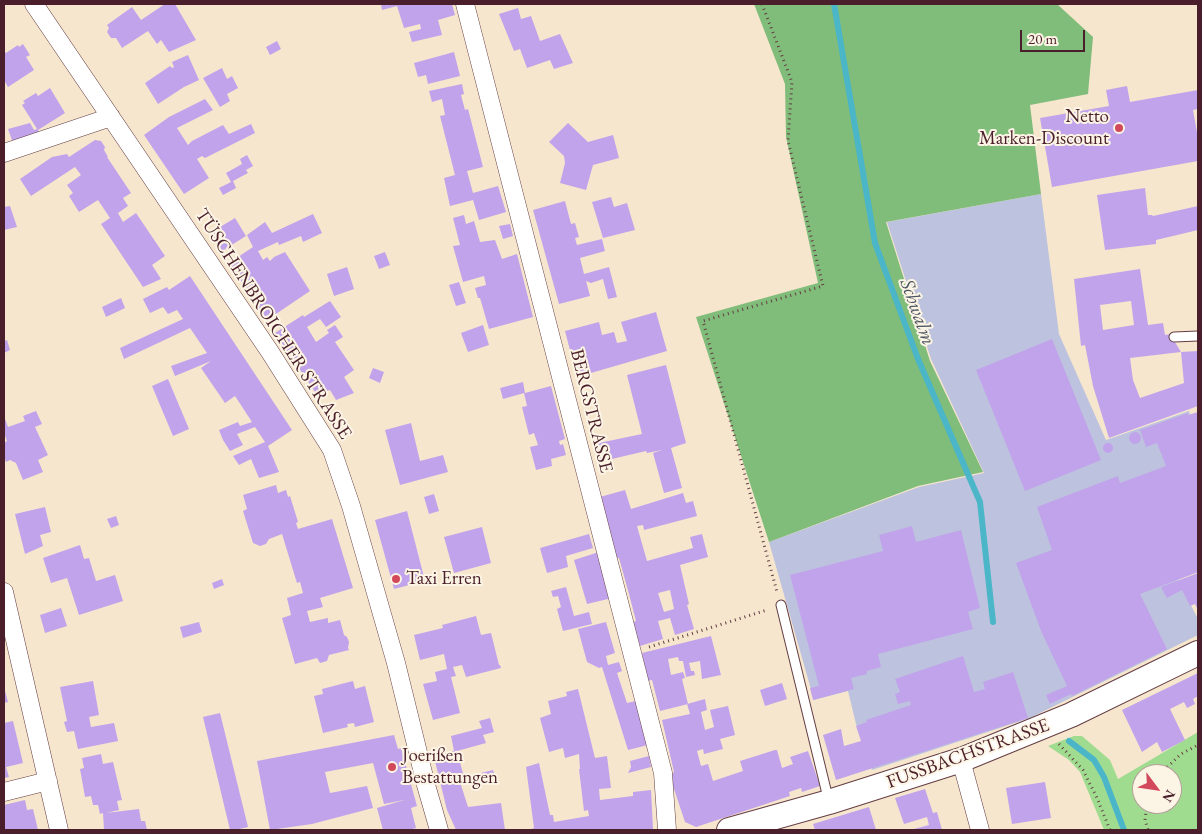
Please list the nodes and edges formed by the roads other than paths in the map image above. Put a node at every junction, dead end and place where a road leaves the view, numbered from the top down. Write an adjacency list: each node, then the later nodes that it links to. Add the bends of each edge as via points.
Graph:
1 (34, 4): 3 (street, TÜSCHENBROICHER STRASSE)
2 (465, 4): 17 (street, BERGSTRASSE, via 663,773)
3 (111, 117): 4 (street); 16 (street, TÜSCHENBROICHER STRASSE, via 332,450 396,662)
4 (4, 153)
5 (1198, 336): 6 (lane)
6 (1174, 337)
7 (4, 592): 9 (street)
8 (781, 605): 14 (lane, via 786,647)
9 (6, 612): 12 (street)
10 (1198, 653): 11 (street, FUSSBACHSTRASSE, via 1043,727)
11 (961, 760): 14 (street, FUSSBACHSTRASSE); 19 (street)
12 (48, 781): 13 (street); 15 (street)
13 (4, 792)
14 (829, 802): 18 (street, FUSSBACHSTRASSE)
15 (59, 830)
16 (439, 830)
17 (667, 830)
18 (729, 830)
19 (980, 830)

